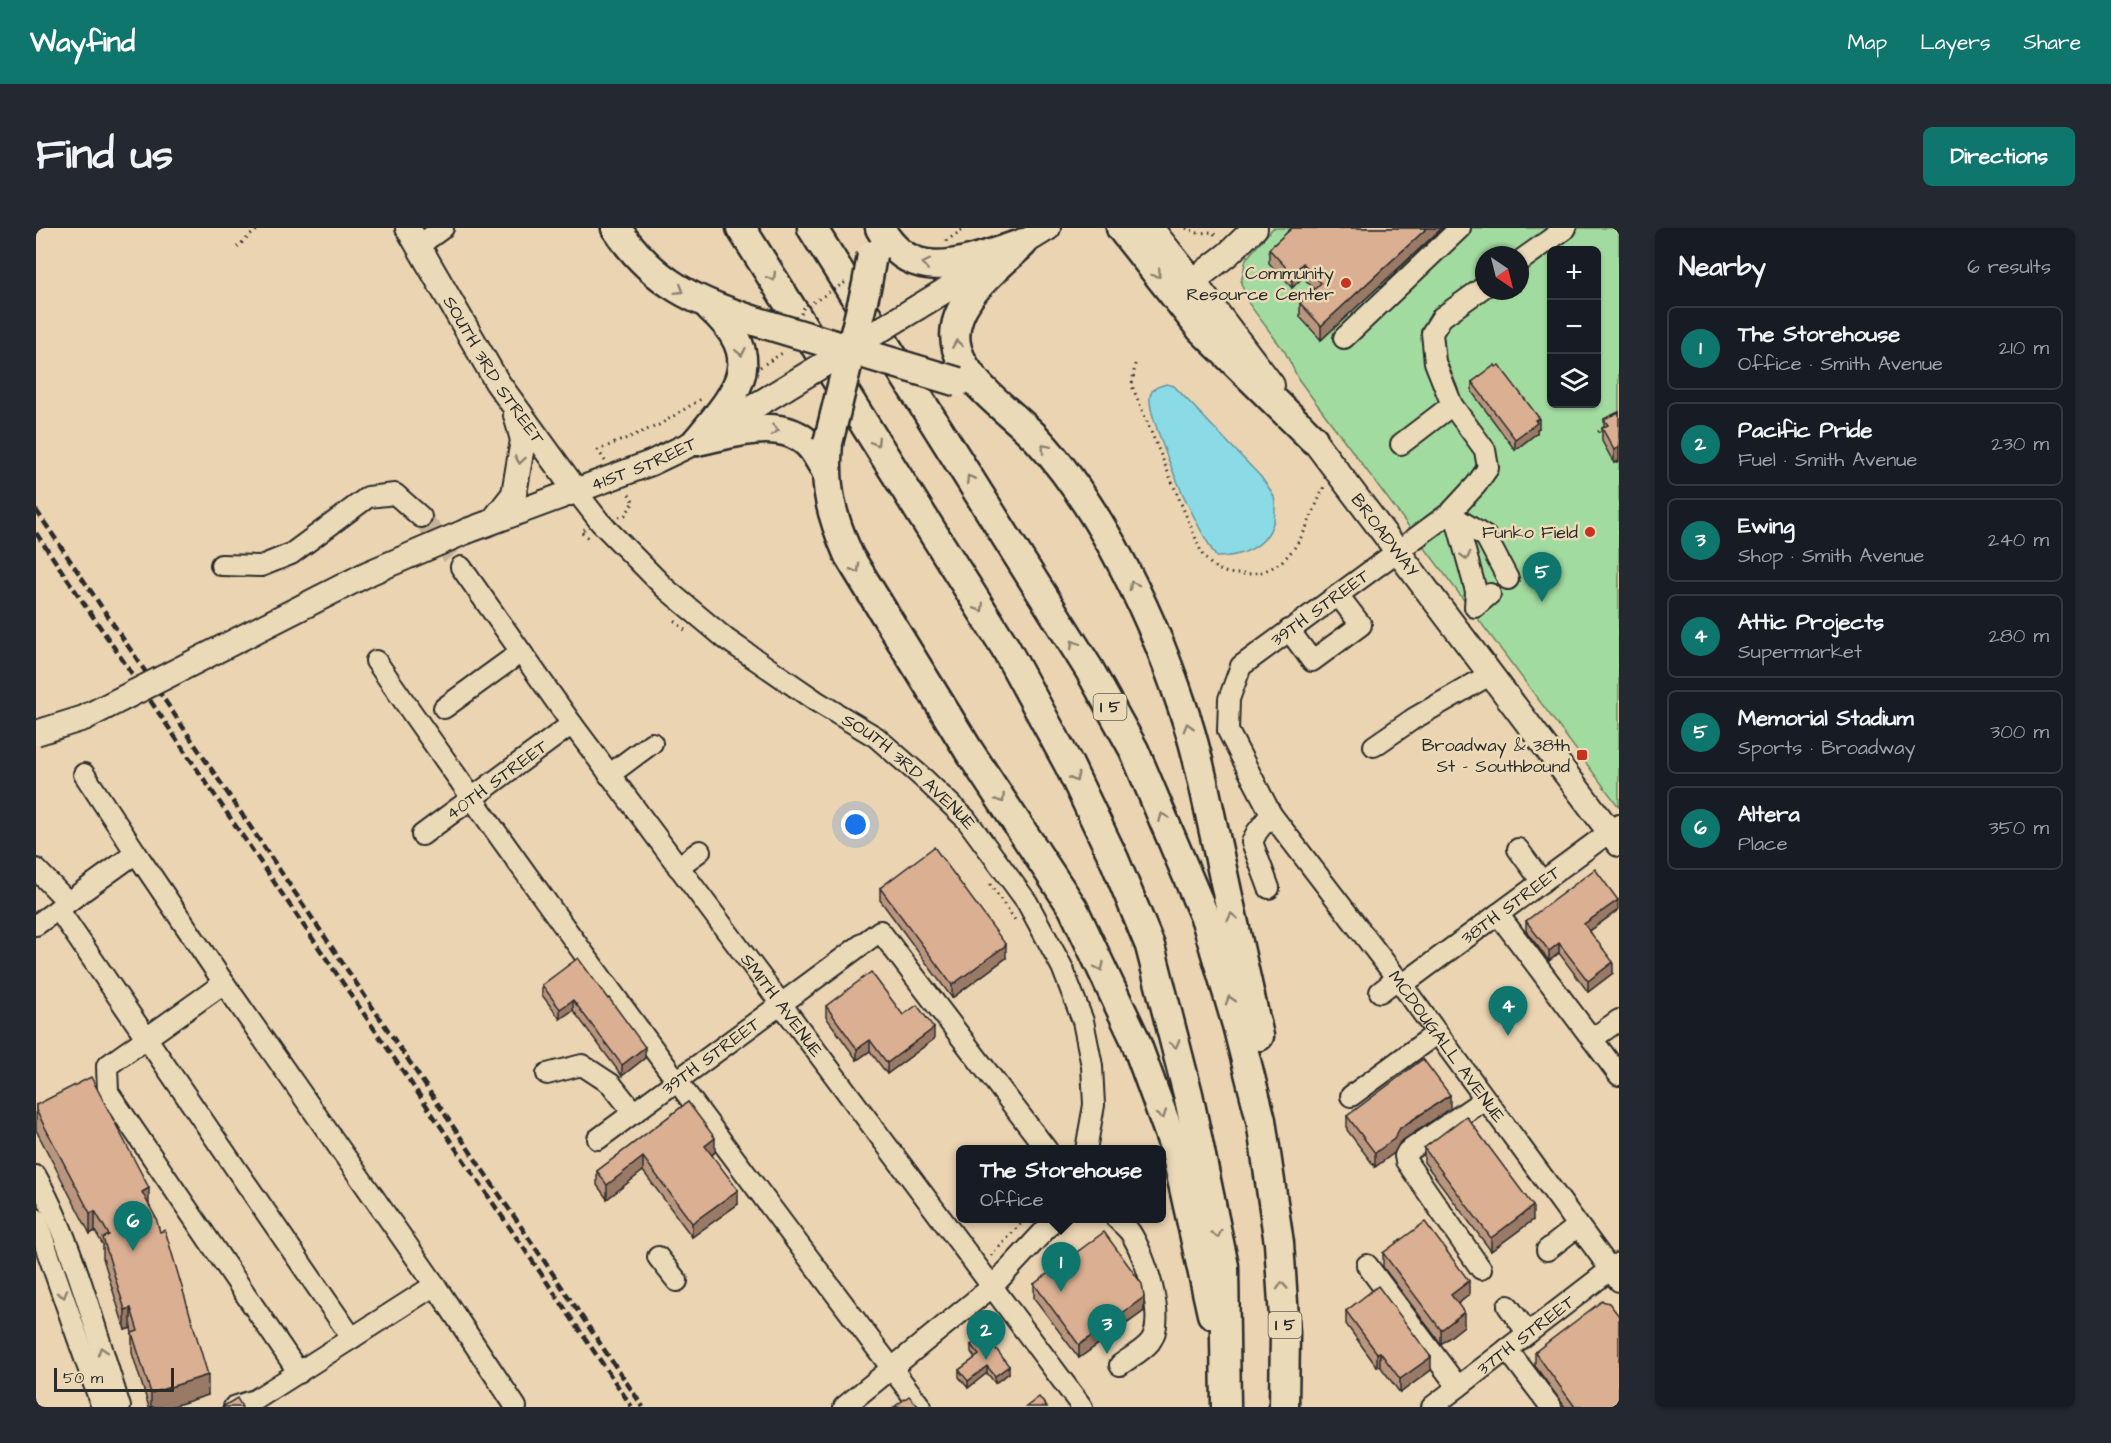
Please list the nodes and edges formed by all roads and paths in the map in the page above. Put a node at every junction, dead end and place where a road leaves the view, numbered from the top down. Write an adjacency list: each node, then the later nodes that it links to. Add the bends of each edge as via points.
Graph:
1 (259, 228): 17 (path)
2 (443, 228): 14 (street)
3 (616, 228): 23 (highway, one-way to 23, via 654,272)
4 (741, 228): 118 (highway, one-way to 118, via 1005,647 1114,859 1150,946 1188,1094 1224,1266)
5 (812, 228): 102 (highway, I 5, one-way to 5, via 1261,1120 1234,1014 1206,920 1134,750 1058,618)
6 (880, 228): 16 (highway, one-way to 6, via 936,266 907,258 886,240)
7 (1048, 228): 16 (main road, 41ST STREET)
8 (1121, 228): 34 (highway, one-way to 34, via 1201,329)
9 (1151, 228): 20 (main road, BROADWAY)
10 (1186, 228): 18 (path, via 1197,233 1213,232)
11 (1255, 228): 18 (main road)
12 (1460, 228): 25 (street)
13 (1566, 228): 19 (street)
14 (413, 237): 30 (main road, SOUTH 3RD STREET)
15 (874, 242): 21 (highway, bridge)
16 (1023, 243): 26 (main road, 41ST STREET, bridge); 29 (highway, one-way to 16, via 961,360 955,328 964,302)
17 (237, 247)
18 (1228, 254): 20 (main road)
19 (1529, 255)
20 (1193, 280): 34 (main road, BROADWAY)
21 (867, 284): 24 (path, bridge, via 851,279 802,309); 26 (highway, bridge)
22 (1475, 293): 31 (street, 39TH STREET, via 1442,317 1432,333 1435,362)
23 (708, 305): 24 (highway, bridge); 35 (highway, one-way to 35, via 732,329 743,366 733,396)
24 (796, 333): 26 (highway, bridge); 28 (path, bridge, via 789,349)
25 (1344, 338)
26 (850, 348): 29 (highway, bridge); 35 (main road, 41ST STREET, bridge); 38 (highway, bridge)
27 (1135, 364): 37 (path, via 1132,386 1145,418 1203,556 1222,573 1253,574 1282,562 1296,548)
28 (760, 367)
29 (987, 393): 102 (highway, one-way to 29, via 1283,1149 1197,756 1183,709 1138,595 1112,546 1053,458)
30 (512, 403): 39 (main road, SOUTH 3RD STREET); 42 (main road, one-way to 42, via 523,440 514,494)
31 (1452, 405): 36 (street); 40 (street, 39TH STREET, via 1485,450 1488,468)
32 (1612, 423): 33 (path)
33 (1598, 432)
34 (1313, 440): 37 (main road, BROADWAY)
35 (697, 441): 38 (highway, one-way to 38, via 765,429 782,430 800,437 811,447); 39 (main road, 41ST STREET)
36 (1401, 444)
37 (1333, 466): 43 (main road, BROADWAY)
38 (825, 471): 118 (highway, one-way to 118, via 836,524 857,572 1073,908 1134,1037 1176,1152)
39 (576, 491): 42 (main road, 41ST STREET); 96 (street, SOUTH 3RD AVENUE, via 595,531 726,639 876,737 966,819 1027,902 1062,967 1083,1021 1092,1066 1094,1105)
40 (1453, 515): 43 (street, 39TH STREET); 46 (street, via 1486,537); 49 (street, one-way to 49, via 1476,591)
41 (421, 518): 44 (street, via 395,494 368,497 291,554 261,566)
42 (493, 521): 59 (main road, 41ST STREET, bridge, via 369,573 84,718)
43 (1398, 551): 48 (street, 39TH STREET); 51 (main road, BROADWAY)
44 (221, 565)
45 (461, 567): 54 (street, SMITH AVENUE)
46 (1508, 579)
47 (1491, 594): 49 (street)
48 (1338, 595): 52 (street, 39TH STREET); 52 (street, via 1361,625 1311,661)
49 (1475, 607): 51 (street)
50 (670, 618): 53 (path)
51 (1454, 625): 56 (main road, BROADWAY)
52 (1289, 630): 65 (street, 39TH STREET, via 1241,666 1229,699 1228,731)
53 (694, 637)
54 (521, 652): 57 (street); 58 (street, SMITH AVENUE)
55 (376, 661): 64 (street)
56 (1491, 674): 61 (street); 66 (main road, BROADWAY)
57 (444, 708)
58 (572, 724): 63 (street, SMITH AVENUE); 64 (street, 40TH STREET)
59 (36, 733)
60 (652, 743): 63 (street)
61 (1374, 746)
62 (84, 774): 70 (street)
63 (609, 775): 71 (street, SMITH AVENUE)
64 (471, 798): 67 (street, 40TH STREET); 90 (street)
65 (1270, 814): 75 (street, via 1252,842); 80 (street, MCDOUGALL AVENUE)
66 (1616, 833): 74 (street, 38TH STREET)
67 (422, 835)
68 (1518, 849): 74 (street)
69 (700, 851): 71 (street)
70 (136, 853): 76 (street); 81 (street)
71 (678, 867): 83 (street, SMITH AVENUE)
72 (36, 869): 76 (street)
73 (988, 882): 79 (path)
74 (1542, 882): 77 (street, 38TH STREET)
75 (1269, 888)
76 (63, 906): 78 (street); 86 (street)
77 (1498, 914): 80 (street, 38TH STREET); 87 (street)
78 (36, 925)
79 (1021, 929)
80 (1400, 982): 82 (street, 38TH STREET); 85 (street, MCDOUGALL AVENUE)
81 (224, 983): 86 (street); 109 (street)
82 (1380, 992)
83 (780, 1004): 90 (street, 39TH STREET); 95 (street, 39TH STREET, via 880,931); 110 (street, SMITH AVENUE)
84 (1619, 1020): 87 (street)
85 (1437, 1033): 91 (street); 92 (street, MCDOUGALL AVENUE)
86 (146, 1037): 113 (street); 117 (street, via 107,1066 108,1092)
87 (1592, 1039): 89 (street)
88 (547, 1074): 93 (street, via 582,1065 611,1084)
89 (1619, 1075)
90 (677, 1081): 93 (street, 39TH STREET); 116 (street)
91 (1351, 1096)
92 (1485, 1099): 101 (street, MCDOUGALL AVENUE); 106 (street, via 1405,1156)
93 (634, 1113): 94 (street, 39TH STREET)
94 (598, 1139)
95 (1044, 1145)
96 (1087, 1145)
97 (36, 1176): 122 (street, one-way to 97, via 70,1254)
98 (36, 1219): 121 (street, one-way to 121)
99 (1050, 1223): 110 (street)
100 (1121, 1223): 115 (street, via 1145,1260 1153,1289 1156,1325 1151,1342)
101 (1578, 1226): 103 (street); 107 (street, MCDOUGALL AVENUE)
102 (1280, 1242): 129 (highway, I 5, one-way to 102)
103 (1547, 1250)
104 (658, 1257): 108 (street)
105 (1367, 1265): 119 (street)
106 (1481, 1269)
107 (1616, 1271): 112 (street, 37TH STREET)
108 (677, 1281)
109 (435, 1285): 113 (street); 124 (street)
110 (993, 1286): 116 (street); 127 (street, SMITH AVENUE)
111 (1508, 1306): 112 (street)
112 (1528, 1333): 114 (street, 37TH STREET)
113 (352, 1338): 117 (street)
114 (1497, 1351): 119 (street, 37TH STREET); 131 (street)
115 (1120, 1365)
116 (892, 1368): 125 (street); 126 (street)
117 (299, 1372): 120 (street)
118 (1227, 1377): 128 (highway)
119 (1458, 1387): 130 (street, 37TH STREET)
120 (258, 1404): 123 (street)
121 (102, 1407)
122 (120, 1407)
123 (234, 1407)
124 (516, 1407)
125 (844, 1407)
126 (921, 1407)
127 (1082, 1407)
128 (1226, 1407)
129 (1284, 1407)
130 (1432, 1407)
131 (1551, 1407)

